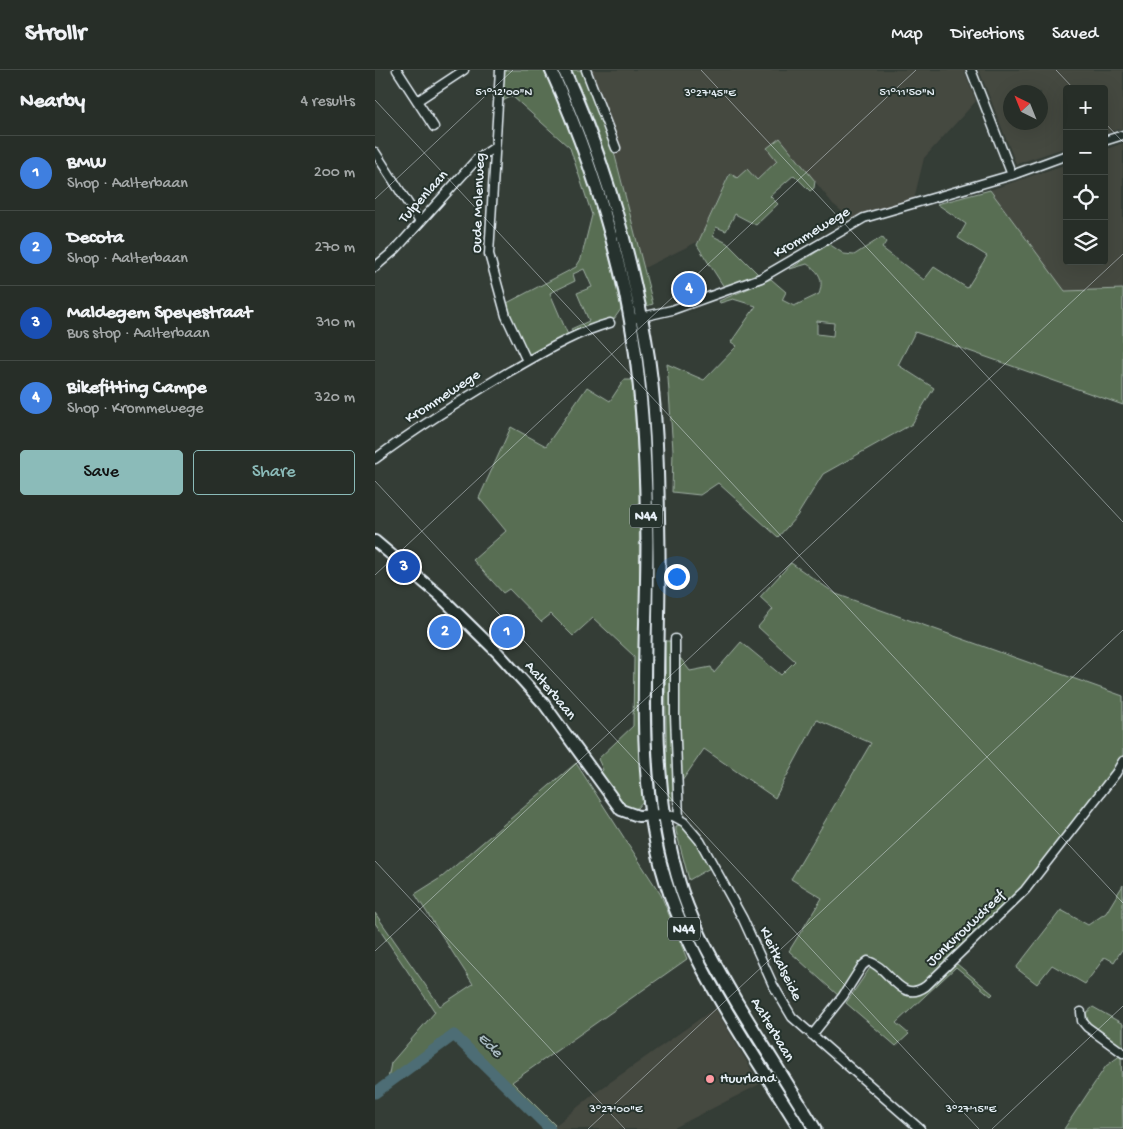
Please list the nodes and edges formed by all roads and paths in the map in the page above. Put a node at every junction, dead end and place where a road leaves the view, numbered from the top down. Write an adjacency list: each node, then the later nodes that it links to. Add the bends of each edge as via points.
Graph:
1 (397, 70): 8 (street)
2 (464, 70): 8 (street)
3 (500, 70): 12 (street, Oude Molenweg)
4 (551, 70): 21 (highway, N44, via 595,184)
5 (564, 70): 21 (highway, N44, via 609,188 623,239)
6 (586, 70): 13 (street)
7 (971, 70): 18 (street)
8 (417, 101): 9 (street)
9 (434, 126)
10 (1123, 135): 11 (street)
11 (1108, 141)
12 (495, 147): 19 (street, Tulpenlaan, via 477,159); 23 (street, Oude Molenweg, via 490,265 506,316)
13 (616, 148)
14 (375, 152): 16 (street)
15 (1063, 156): 18 (street, Krommewege)
16 (382, 163): 17 (street); 19 (street)
17 (375, 168)
18 (1013, 175): 21 (street, Krommewege, via 864,218 761,278 664,313)
19 (420, 222): 20 (street, Tulpenlaan)
20 (375, 267)
21 (635, 319): 28 (highway, N44, via 646,472 646,746)
22 (609, 324): 23 (street, Krommewege, via 591,328)
23 (527, 361): 24 (street, Krommewege)
24 (375, 459)
25 (375, 542): 28 (main road, Aalterbaan, via 439,595 510,666 566,733 621,810 633,816)
26 (675, 639): 29 (street)
27 (1123, 760): 31 (street, Jonkvrouwdreef, via 1025,890 926,986 919,991 908,991 868,961)
28 (657, 816): 29 (street); 33 (highway, Aalterbaan / N44, via 665,879 688,940); 34 (highway, Aalterbaan / N44, via 677,878 703,941)
29 (679, 819): 31 (street, Kleitkalseide, via 700,841 749,930 785,1008)
30 (1081, 1012): 32 (street, via 1087,1027)
31 (812, 1035): 35 (street, Kleitkalseide)
32 (1123, 1053)
33 (800, 1129)
34 (815, 1129)
35 (920, 1129)

